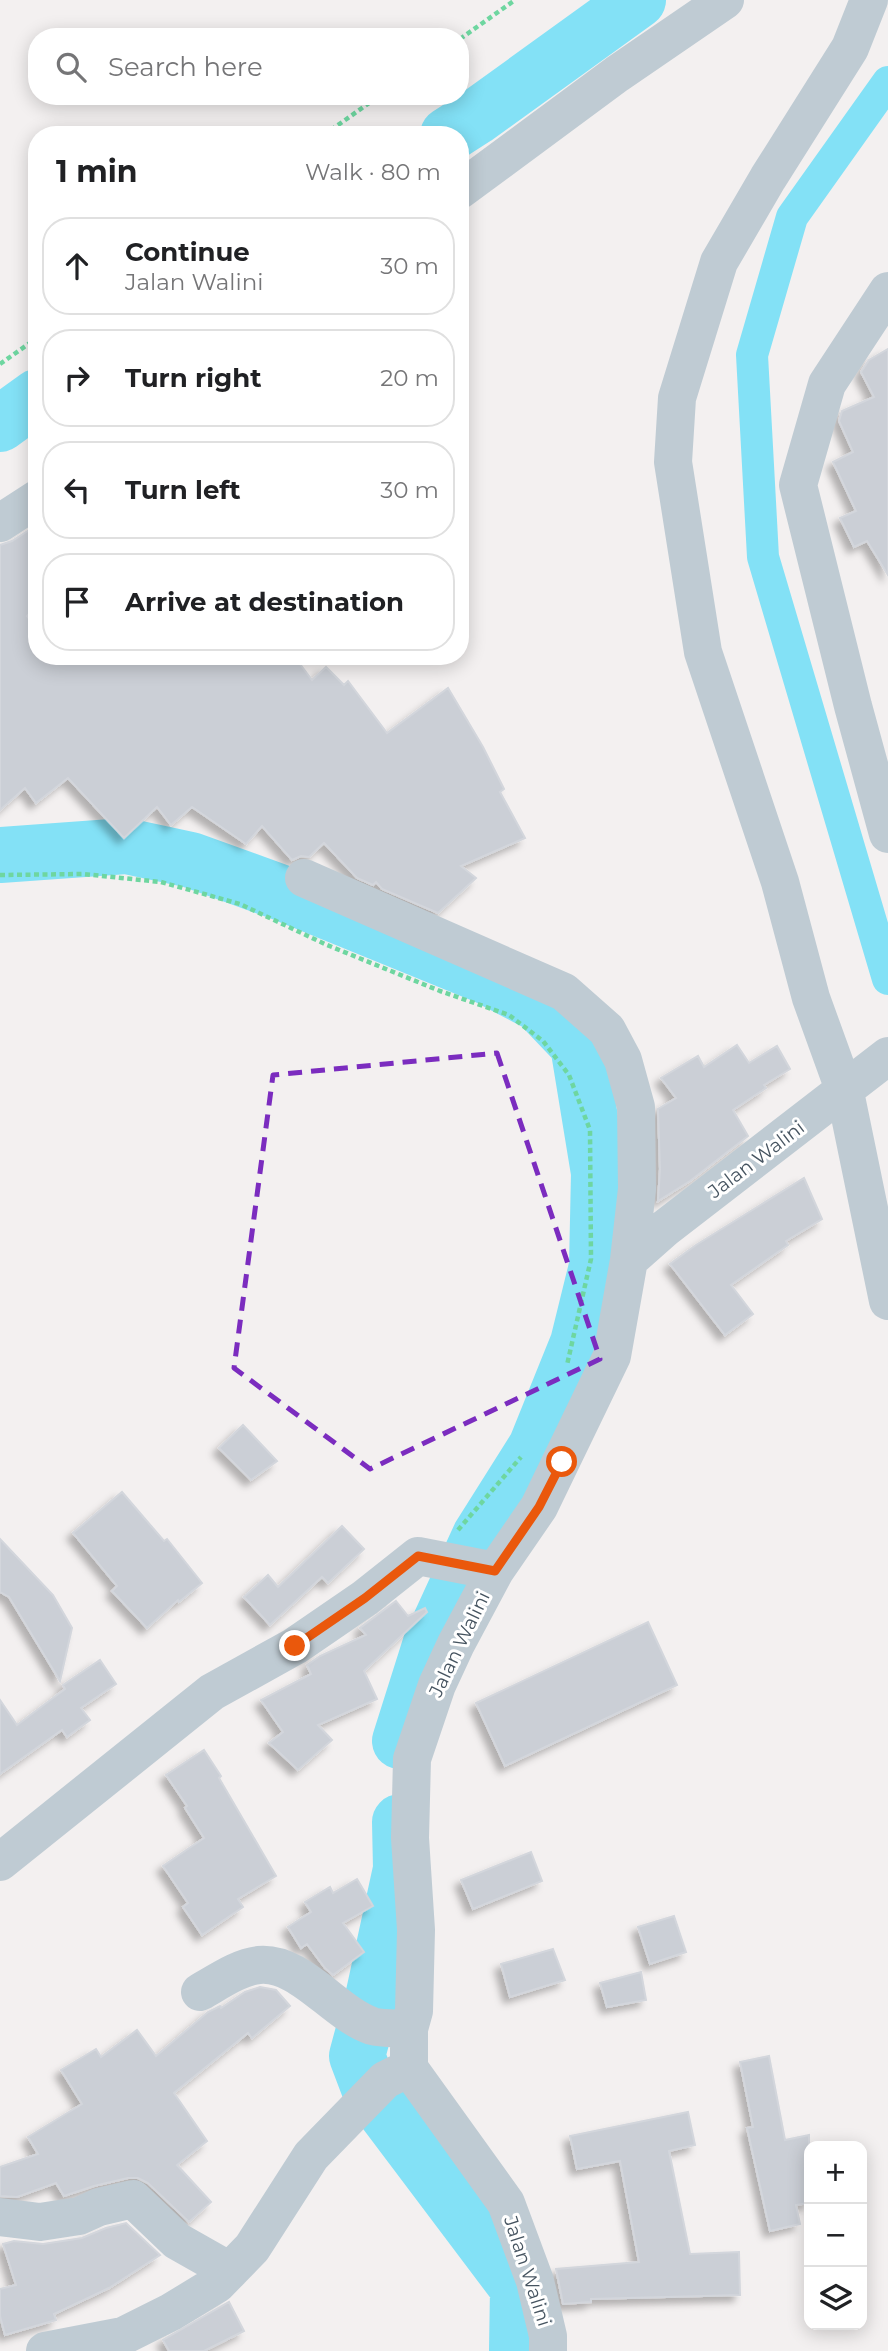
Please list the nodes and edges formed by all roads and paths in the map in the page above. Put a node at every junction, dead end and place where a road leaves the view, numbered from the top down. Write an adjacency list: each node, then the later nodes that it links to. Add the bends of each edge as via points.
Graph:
1 (515, 0): 4 (path)
2 (724, 0): 7 (street)
3 (869, 0): 17 (street, via 850,48 719,262 677,398 673,463 703,652 780,882 811,998)
4 (469, 33)
5 (366, 105): 6 (path)
6 (337, 126)
7 (469, 183)
8 (888, 291): 13 (street, via 827,384 798,485)
9 (28, 344): 10 (path)
10 (0, 364)
11 (28, 505): 12 (street)
12 (0, 523)
13 (888, 834)
14 (0, 875): 20 (path, via 83,874 162,882 240,904 327,945 509,1016 543,1041 569,1075 590,1130 591,1259)
15 (304, 878): 18 (street, via 564,992 607,1030 623,1060 636,1107 637,1189)
16 (888, 1056): 17 (street, Jalan Walini)
17 (852, 1086): 18 (street, Jalan Walini); 19 (street)
18 (628, 1260): 23 (street, Jalan Walini, via 612,1356 539,1507)
19 (888, 1301)
20 (566, 1370)
21 (526, 1449): 22 (path, via 455,1534)
22 (428, 1558): 23 (street); 24 (street, via 295,1646 212,1692)
23 (489, 1569): 26 (street, Jalan Walini, via 437,1685 412,1759 414,2011)
24 (0, 1863)
25 (200, 1992): 26 (street, via 242,1970 276,1965)
26 (377, 2023): 27 (street, Jalan Walini)
27 (387, 2082): 29 (street, via 311,2156 252,2248); 31 (street, Jalan Walini, via 506,2203 535,2281)
28 (0, 2217): 29 (street, via 40,2222 79,2217 132,2199 177,2241)
29 (230, 2271): 30 (street, via 218,2284 172,2312 123,2336)
30 (45, 2351)
31 (548, 2351)

